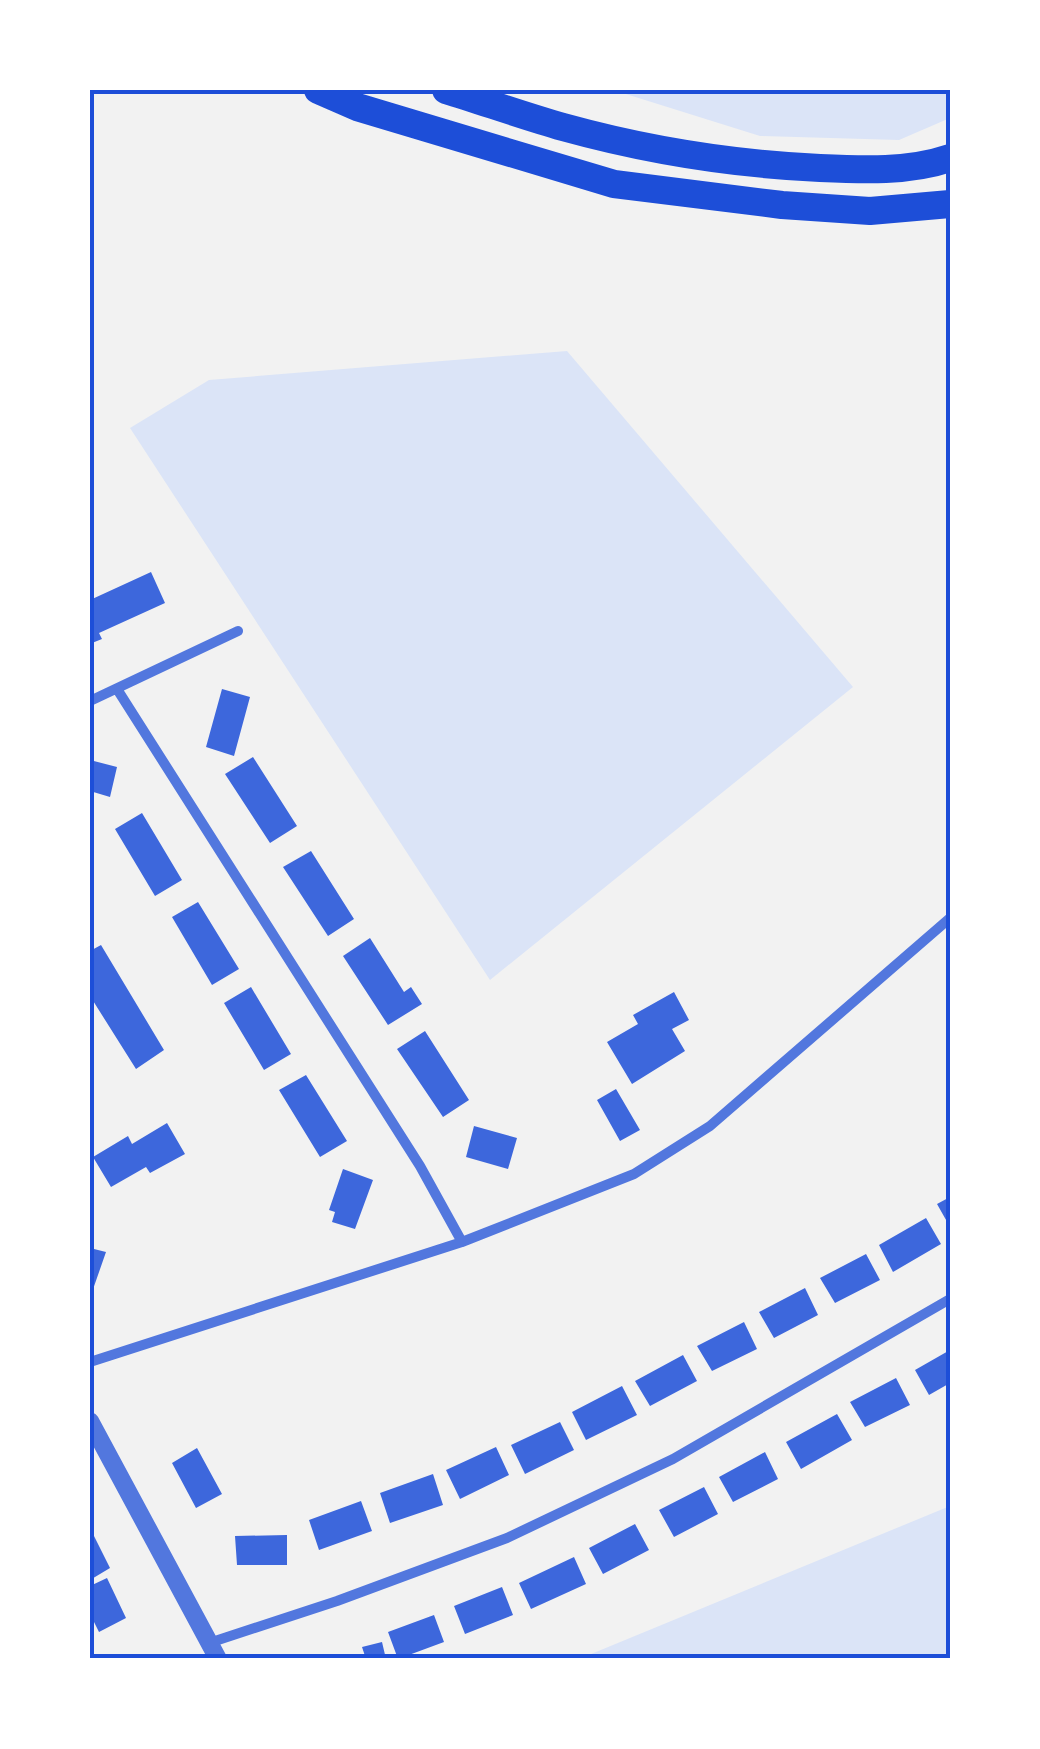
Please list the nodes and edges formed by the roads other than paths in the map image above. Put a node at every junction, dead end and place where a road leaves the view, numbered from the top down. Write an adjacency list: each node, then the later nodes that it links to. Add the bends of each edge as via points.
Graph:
1 (318, 90): 4 (highway, via 614,184 870,211)
2 (446, 90): 3 (highway, via 564,128 722,160 847,170)
3 (950, 158)
4 (950, 204)
5 (238, 631): 6 (street)
6 (117, 688): 7 (street); 9 (street)
7 (90, 701)
8 (950, 918): 9 (street, via 710,1126 634,1174)
9 (462, 1242): 11 (street)
10 (950, 1299): 14 (street, via 673,1459 507,1538)
11 (90, 1362)
12 (90, 1421): 13 (street)
13 (96, 1447): 14 (street)
14 (213, 1651)

